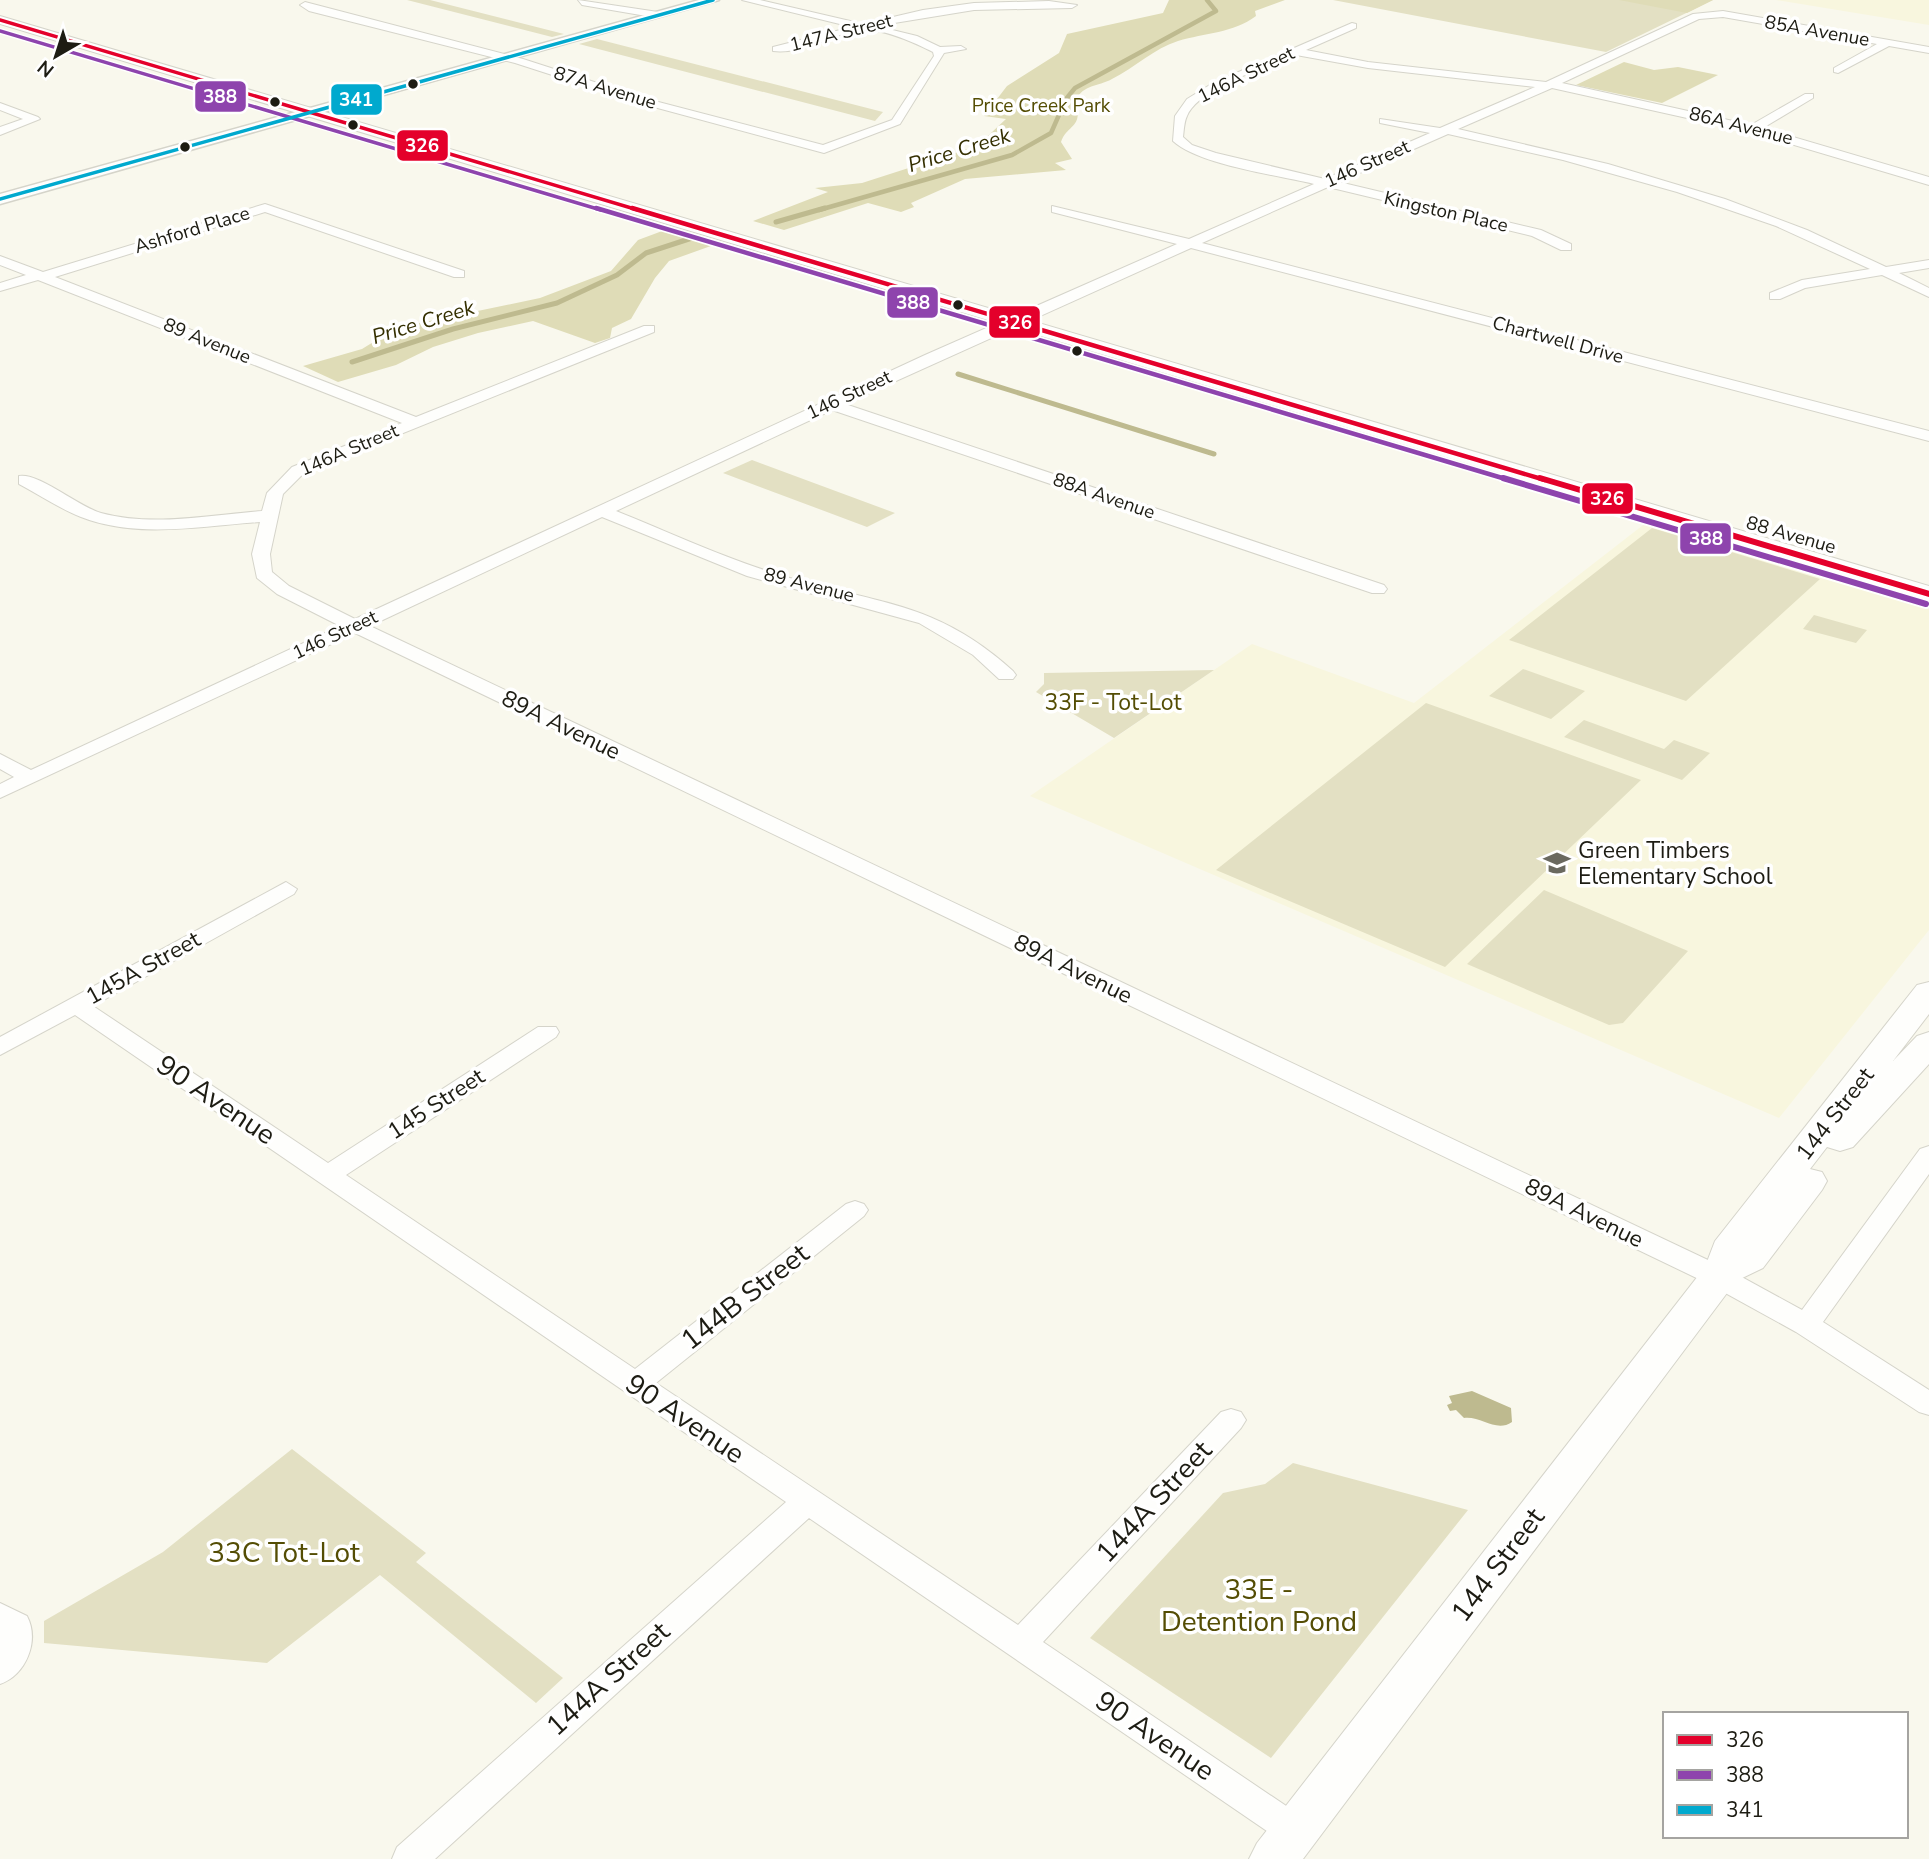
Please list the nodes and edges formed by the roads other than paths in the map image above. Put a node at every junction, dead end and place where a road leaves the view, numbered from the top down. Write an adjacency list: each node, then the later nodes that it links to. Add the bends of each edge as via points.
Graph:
1 (713, 0): 8 (street)
2 (747, 0): 10 (street)
3 (582, 2): 8 (street)
4 (305, 5): 18 (street, 87A Avenue)
5 (1072, 5): 10 (street, 147A Street, via 1042,1 994,4)
6 (0, 10): 22 (main road, 88 Avenue)
7 (1705, 14): 12 (street, 85A Avenue); 20 (street, 146 Street)
8 (658, 15): 18 (street)
9 (0, 20): 24 (main road, 88 Avenue)
10 (864, 26): 13 (street, 147A Street, via 806,45); 15 (street, via 918,39)
11 (1353, 26): 17 (street, 146A Street)
12 (1887, 43): 16 (street, 85A Avenue); 19 (street)
13 (777, 49)
14 (961, 49): 15 (street)
15 (938, 50): 18 (street, 87A Avenue, via 939,56 901,118 824,149 643,101)
16 (1929, 50)
17 (1294, 51): 20 (street, 86A Avenue, via 1367,65); 29 (street, 146A Street, via 1217,85 1191,102 1181,116 1177,134)
18 (506, 58): 22 (street)
19 (1838, 71)
20 (1549, 84): 26 (street, 86A Avenue); 28 (street, 146 Street)
21 (1809, 96): 26 (street)
22 (333, 105): 24 (street); 44 (main road, 88 Avenue)
23 (0, 106): 27 (street, via 34,118)
24 (313, 111): 32 (street); 44 (main road, 88 Avenue)
25 (1384, 121): 28 (street)
26 (1753, 129): 30 (street, 86A Avenue)
27 (0, 131)
28 (1443, 131): 31 (street, 146 Street); 38 (street, via 1580,160 1691,192 1772,220)
29 (1188, 148): 31 (street, Kingston Place)
30 (1929, 181)
31 (1325, 183): 34 (street, 146 Street); 35 (street, Kingston Place, via 1536,233)
32 (0, 199)
33 (1057, 209): 34 (street)
34 (1187, 244): 44 (street, 146 Street); 48 (street, Chartwell Drive)
35 (1566, 247)
36 (0, 260): 40 (street, 89 Avenue)
37 (1929, 264): 38 (street)
38 (1883, 271): 42 (street); 43 (street, via 1802,284)
39 (459, 274): 40 (street, Ashford Place, via 265,208)
40 (41, 276): 41 (street); 47 (street, 89 Avenue)
41 (0, 287)
42 (1929, 293)
43 (1775, 296)
44 (1022, 317): 46 (street, 146 Street); 52 (main road, 88 Avenue); 54 (main road, 88 Avenue)
45 (649, 329): 47 (street, 146A Street)
46 (831, 404): 50 (street, 146 Street); 53 (street, 88A Avenue)
47 (414, 422): 51 (street, 146A Street, via 298,470 279,486)
48 (1929, 436)
49 (25, 480): 51 (street, via 95,517 170,521)
50 (602, 510): 55 (street, 146 Street); 56 (street, 89 Avenue, via 774,579 917,615 972,644)
51 (269, 516): 55 (street, 89A Avenue, via 260,564 263,574 283,590)
52 (1929, 575)
53 (1378, 589)
54 (1929, 594)
55 (354, 626): 58 (street, 146 Street); 69 (street, 89A Avenue)
56 (1006, 675)
57 (0, 760): 58 (street)
58 (30, 778): 59 (street, 146 Street)
59 (0, 792)
60 (286, 889): 62 (street, 145A Street)
61 (1929, 992): 69 (main road, 144 Street, via 1728,1250)
62 (76, 1005): 65 (street, 145A Street); 67 (street, 90 Avenue)
63 (547, 1032): 67 (street, 145 Street)
64 (1929, 1043): 69 (main road, 144 Street, via 1852,1124 1755,1254)
65 (0, 1047)
66 (1929, 1155): 70 (street)
67 (326, 1176): 71 (street, 90 Avenue)
68 (855, 1210): 71 (street, 144B Street)
69 (1721, 1274): 70 (street, 89A Avenue); 78 (main road, 144 Street)
70 (1806, 1325): 72 (street, 89A Avenue)
71 (635, 1384): 74 (street, 90 Avenue)
72 (1929, 1404)
73 (1231, 1420): 76 (street, 144A Street)
74 (807, 1501): 76 (street, 90 Avenue); 79 (street, 144A Street)
75 (0, 1616): 77 (street, via 16,1626 19,1634 14,1653)
76 (1020, 1645): 78 (street, 90 Avenue)
77 (0, 1670)
78 (1284, 1845)
79 (410, 1859)

